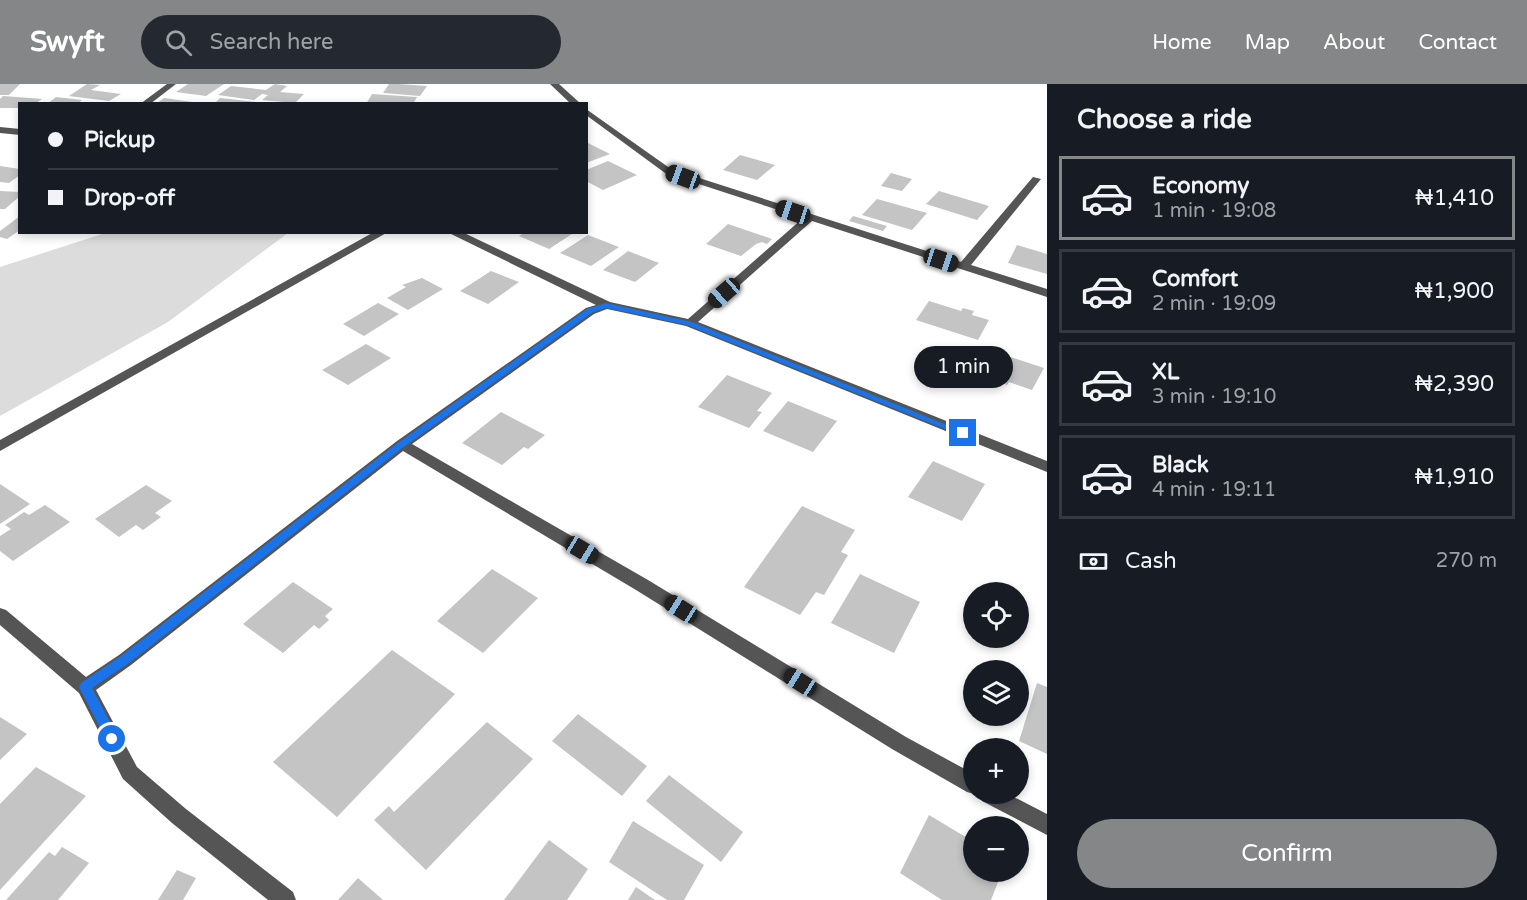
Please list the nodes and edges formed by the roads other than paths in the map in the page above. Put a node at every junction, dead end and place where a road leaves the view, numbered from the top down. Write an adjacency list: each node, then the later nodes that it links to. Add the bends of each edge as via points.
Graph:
1 (172, 84): 3 (street)
2 (554, 84): 4 (street)
3 (147, 102)
4 (575, 102)
5 (588, 112): 9 (street, via 668,171)
6 (0, 130): 7 (street)
7 (18, 132)
8 (1036, 179): 12 (street)
9 (810, 218): 12 (street); 15 (street)
10 (379, 234): 17 (street)
11 (456, 234): 14 (street)
12 (963, 267): 13 (street)
13 (1047, 293)
14 (606, 305): 15 (street); 16 (street, via 590,311)
15 (690, 323): 18 (street)
16 (402, 444): 20 (street); 21 (street)
17 (0, 446)
18 (1047, 467)
19 (0, 615): 20 (street)
20 (85, 687): 24 (street, via 130,773)
21 (963, 779)
22 (1008, 804): 23 (street)
23 (1047, 825)
24 (285, 900)

